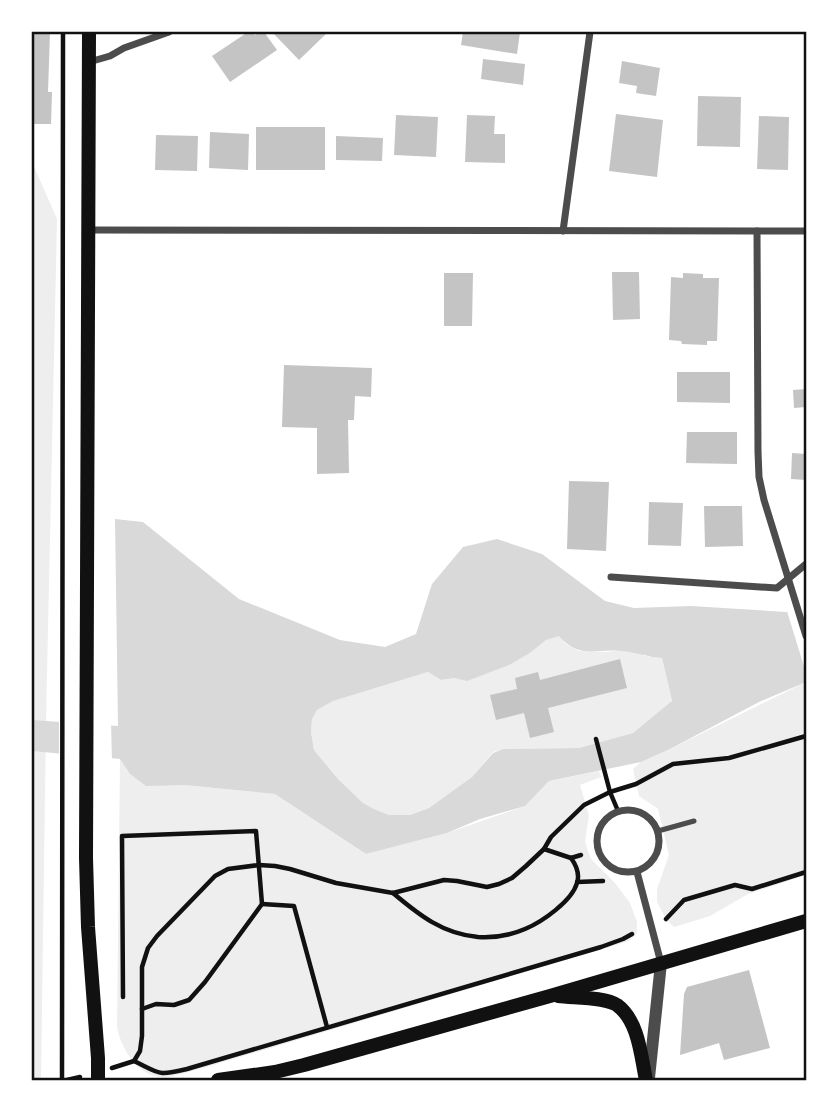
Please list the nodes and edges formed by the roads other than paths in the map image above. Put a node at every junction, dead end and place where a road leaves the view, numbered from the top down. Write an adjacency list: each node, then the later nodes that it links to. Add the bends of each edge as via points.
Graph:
1 (89, 32): 4 (main road)
2 (169, 32): 4 (street)
3 (590, 32): 6 (street)
4 (89, 62): 5 (main road)
5 (88, 230): 6 (street); 20 (main road, via 86,780 88,927)
6 (563, 231): 8 (street)
7 (807, 231): 8 (street)
8 (757, 232): 11 (street, via 759,477)
9 (807, 564): 11 (street)
10 (611, 577): 11 (street, via 777,588)
11 (789, 578): 12 (street)
12 (807, 636)
13 (694, 821): 14 (lane)
14 (658, 831): 15 (street, via 659,852); 15 (street, via 646,816 628,809 608,816 601,824 597,835 600,856 615,870)
15 (637, 872): 17 (street)
16 (807, 921): 17 (main road)
17 (660, 963): 18 (main road); 23 (street)
18 (550, 996): 19 (main road); 23 (main road, via 617,1005 631,1020)
19 (275, 1072): 21 (main road); 22 (main road)
20 (99, 1078)
21 (218, 1080)
22 (259, 1080)
23 (647, 1080)

